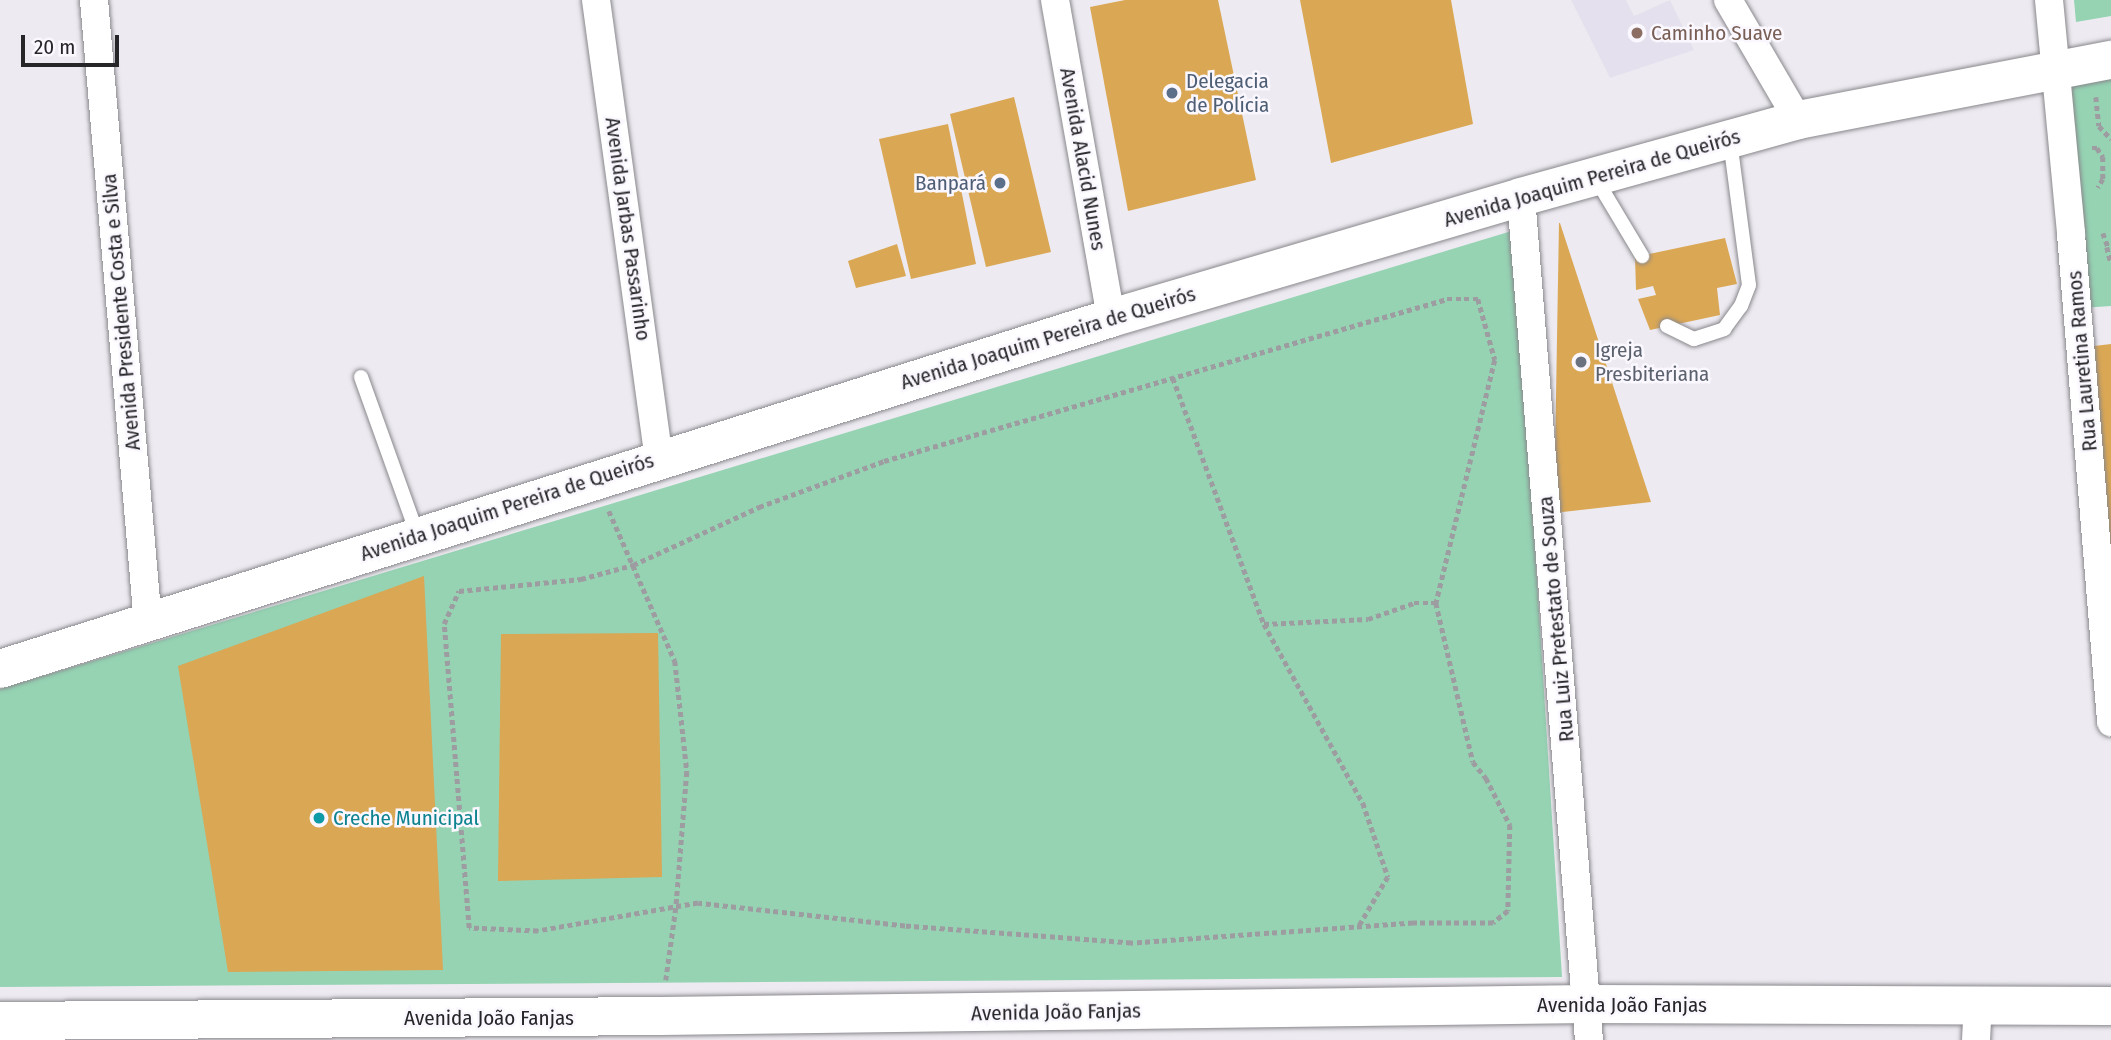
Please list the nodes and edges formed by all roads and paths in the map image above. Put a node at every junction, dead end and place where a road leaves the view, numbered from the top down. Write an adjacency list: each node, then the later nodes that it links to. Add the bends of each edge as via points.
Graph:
1 (94, 0): 22 (street, Avenida Presidente Costa e Silva)
2 (596, 0): 17 (street, Avenida Jarbas Passarinho)
3 (1055, 0): 13 (street, Avenida Alacid Nunes)
4 (1728, 0): 7 (street)
5 (2049, 0): 6 (street, Rua Lauretina Ramos)
6 (2085, 65): 7 (main road, Avenida Joaquim Pereira de Queirós); 9 (path, via 2099,126); 25 (street, Rua Lauretina Ramos, via 2071,234)
7 (1798, 120): 8 (main road, Avenida Joaquim Pereira de Queirós)
8 (1730, 139): 10 (main road, Avenida Joaquim Pereira de Queirós); 14 (lane, via 1749,285 1724,329 1695,339)
9 (2111, 139)
10 (1594, 177): 11 (main road, Avenida Joaquim Pereira de Queirós); 12 (lane)
11 (1521, 197): 13 (main road, Avenida Joaquim Pereira de Queirós); 31 (street, Rua Luiz Pretestato de Souza)
12 (1642, 256)
13 (1111, 318): 17 (main road, Avenida Joaquim Pereira de Queirós)
14 (1667, 326)
15 (361, 377): 19 (lane)
16 (1173, 378): 20 (path, via 884,461 760,507); 21 (path, via 1447,299 1478,299 1495,360); 23 (path)
17 (659, 459): 18 (main road, Avenida Joaquim Pereira de Queirós)
18 (596, 481): 19 (main road, Avenida Joaquim Pereira de Queirós); 20 (path)
19 (418, 536): 22 (main road, Avenida Joaquim Pereira de Queirós)
20 (633, 565): 26 (path, via 676,661 687,772); 26 (path, via 581,579 459,591 444,624 469,928 538,931)
21 (1436, 603): 23 (path, via 1414,603 1368,619); 27 (path, via 1473,762 1510,825 1508,911 1493,923)
22 (148, 624): 24 (main road, Avenida Joaquim Pereira de Queirós)
23 (1264, 624): 27 (path, via 1363,803 1388,877)
24 (0, 669)
25 (2111, 722)
26 (676, 908): 27 (path, via 698,903 905,926 1131,943); 29 (path)
27 (1358, 926)
28 (2111, 1006): 32 (main road, Avenida João Fanjas)
29 (660, 1016): 30 (main road, Avenida João Fanjas); 31 (main road, Avenida João Fanjas)
30 (0, 1021)
31 (1588, 1022): 32 (main road, Avenida João Fanjas)
32 (1977, 1023)

